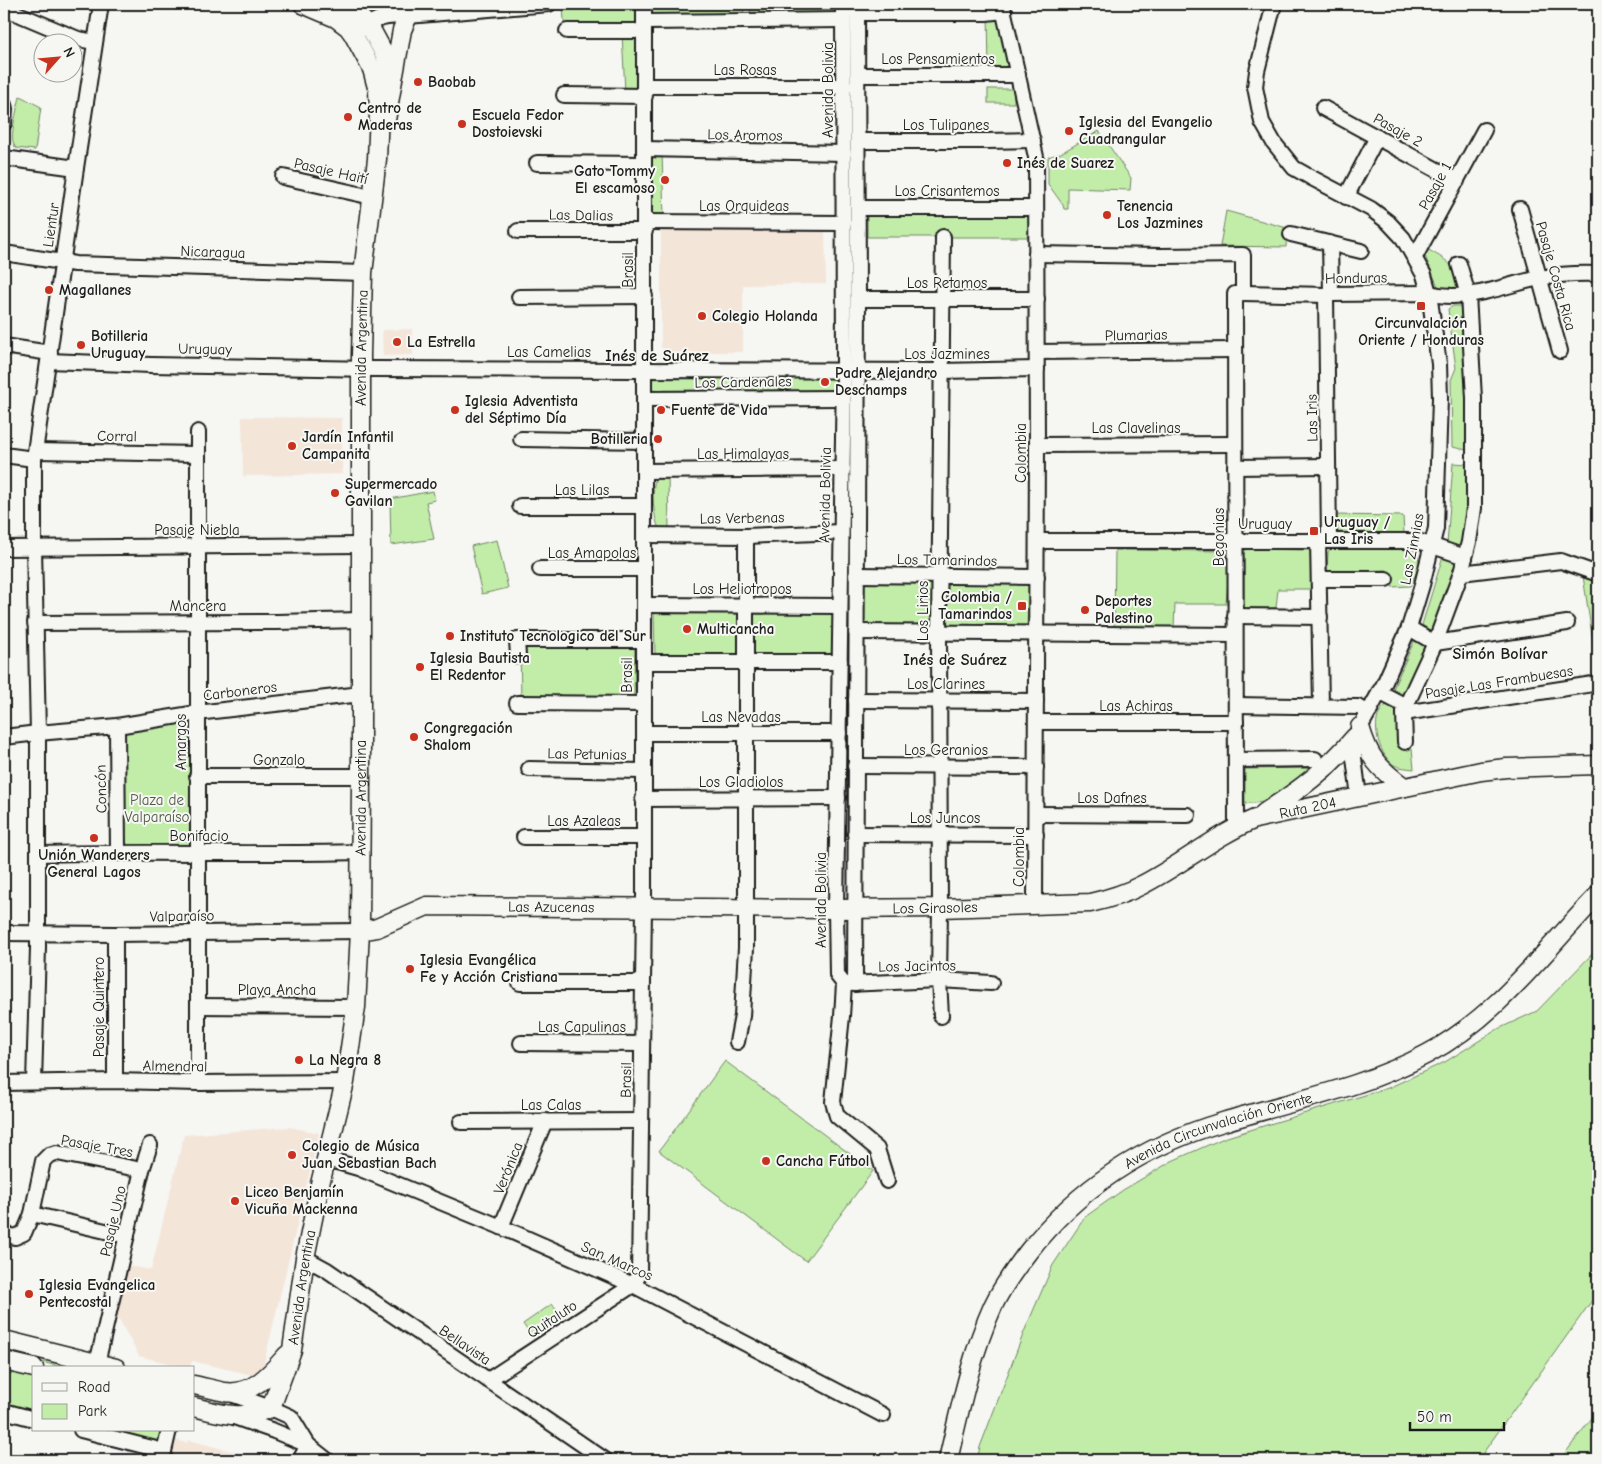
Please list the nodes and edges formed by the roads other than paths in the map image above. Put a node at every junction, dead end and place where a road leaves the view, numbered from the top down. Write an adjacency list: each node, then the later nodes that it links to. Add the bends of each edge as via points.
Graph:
1 (101, 4): 16 (street, Lientur)
2 (303, 4): 14 (main road, Avenida Argentina, via 336,18 348,27)
3 (336, 4): 14 (main road, Avenida Argentina, via 355,14)
4 (549, 4): 11 (street)
5 (644, 4): 13 (street, Brasil)
6 (843, 4): 12 (street, Avenida Bolivia)
7 (1274, 4): 40 (street, Las Zinnias, via 1255,87 1262,122 1294,168)
8 (4, 8): 16 (street, via 78,39)
9 (857, 8): 10 (street, via 986,13); 17 (street, Avenida Bolivia)
10 (1003, 8): 18 (street, Colombia)
11 (408, 16): 14 (street, via 388,16); 19 (main road, via 402,30)
12 (843, 20): 13 (street); 20 (street, Avenida Bolivia)
13 (640, 26): 15 (street); 21 (street, Brasil)
14 (360, 29): 19 (main road, Avenida Argentina, via 383,51); 33 (main road, Avenida Argentina, via 376,80 379,113)
15 (567, 31)
16 (95, 42): 36 (street, Lientur)
17 (859, 75): 18 (street, Los Pensamientos); 29 (street, Avenida Bolivia)
18 (1018, 75): 28 (street, Colombia)
19 (393, 80): 33 (main road, Avenida Argentina)
20 (845, 86): 21 (street, Las Rosas); 31 (street, Avenida Bolivia)
21 (645, 91): 22 (street, Las Rosas); 30 (street, Brasil)
22 (564, 95)
23 (4, 105): 25 (street)
24 (1323, 108): 27 (street, Pasaje 2)
25 (4, 123)
26 (1484, 130): 38 (street, Pasaje 1)
27 (1377, 137): 38 (street, Pasaje 2); 40 (street)
28 (1033, 140): 29 (street, Los Tulipanes); 42 (street, Colombia)
29 (859, 141): 41 (street, Avenida Bolivia)
30 (644, 149): 31 (street, Los Aromos); 35 (street, Brasil)
31 (844, 153): 44 (street, Avenida Bolivia)
32 (4, 158): 36 (street)
33 (377, 160): 39 (main road, Avenida Argentina)
34 (537, 163): 35 (street)
35 (644, 164): 45 (street, Brasil)
36 (76, 168): 54 (street, Lientur)
37 (283, 177): 39 (street, Pasaje Haití)
38 (1457, 181): 53 (street, Pasaje 1)
39 (372, 197): 56 (main road, Avenida Argentina)
40 (1346, 197): 53 (street, Las Zinnias, via 1388,222)
41 (858, 208): 42 (street, Los Crisantemos); 66 (street, Avenida Bolivia)
42 (1036, 208): 52 (street, Colombia)
43 (1520, 209): 58 (street, Pasaje Costa Rica)
44 (844, 223): 45 (street, Las Orquideas); 76 (street, Avenida Bolivia)
45 (645, 227): 46 (street, Las Dalias); 63 (street, Brasil)
46 (518, 231)
47 (1291, 234): 49 (street)
48 (943, 237): 67 (street, Los Lirios)
49 (1330, 243): 50 (street); 61 (street, Las Iris)
50 (1361, 251)
51 (4, 253): 54 (street, Nicaragua)
52 (1036, 254): 59 (street, Begonias, via 1243,254); 65 (street, Colombia)
53 (1415, 257): 60 (street, Las Zinnias)
54 (62, 262): 56 (street, Nicaragua); 72 (street, Lientur)
55 (1459, 264): 62 (street)
56 (363, 272): 73 (main road, Avenida Argentina)
57 (1598, 274): 58 (street, Honduras, via 1572,273)
58 (1540, 278): 62 (street, Honduras); 71 (street, Pasaje Costa Rica)
59 (1244, 293): 61 (street, Honduras); 69 (street, Begonias, via 1235,294)
60 (1429, 293): 61 (street, Honduras); 62 (street, Honduras); 101 (street, Las Zinnias, via 1439,364 1440,398 1436,528)
61 (1329, 294): 88 (street, Las Iris)
62 (1468, 295): 105 (street, via 1474,398 1474,508)
63 (645, 296): 64 (street); 74 (street, Brasil)
64 (519, 297)
65 (1036, 298): 67 (street, Los Retamos); 70 (street, Colombia)
66 (858, 299): 67 (street, Los Retamos); 76 (street, Avenida Bolivia)
67 (942, 299): 77 (street, Los Lirios)
68 (4, 346): 72 (street, Uruguay)
69 (1235, 350): 70 (street, Plumarias); 83 (street, Begonias)
70 (1037, 352): 75 (street, Colombia)
71 (1560, 352)
72 (49, 357): 73 (street, Uruguay, via 151,365); 87 (street, Lientur)
73 (360, 368): 74 (street, Las Camelias); 100 (main road, Avenida Argentina)
74 (644, 369): 76 (street, Las Camelias); 79 (street, Brasil)
75 (1037, 369): 77 (street, Los Jazmines); 84 (street, Colombia)
76 (850, 370): 77 (street, Los Jazmines); 78 (street, Avenida Bolivia); 110 (street, Avenida Bolivia)
77 (942, 372): 111 (street, Los Lirios)
78 (842, 398): 79 (street, Los Cardenales); 90 (street, Avenida Bolivia)
79 (644, 399): 82 (street, Brasil)
80 (198, 432): 85 (street, Amargos)
81 (521, 439): 82 (street)
82 (644, 441): 91 (street, Brasil)
83 (1235, 444): 84 (street, Las Clavelinas); 89 (street, Begonias)
84 (1037, 445): 99 (street, Colombia)
85 (197, 454): 87 (street, Corral); 102 (street, Amargos)
86 (4, 455): 87 (street, Corral)
87 (35, 455): 103 (street, Lientur)
88 (1328, 466): 89 (street); 98 (street, Las Iris)
89 (1235, 467): 97 (street, Begonias)
90 (843, 470): 91 (street, Las Himalayas); 94 (street, Avenida Bolivia)
91 (644, 471): 93 (street, Brasil)
92 (520, 506): 93 (street, Las Lilas)
93 (644, 506): 95 (street, Brasil)
94 (841, 532): 96 (street, Las Verbenas); 117 (street, Avenida Bolivia)
95 (644, 535): 96 (street, Las Verbenas); 107 (street, Brasil)
96 (746, 536): 115 (street)
97 (1235, 540): 98 (street, Uruguay); 99 (street, Uruguay); 118 (street, Begonias)
98 (1324, 540): 101 (street, Uruguay, via 1418,541); 113 (street, Las Iris)
99 (1037, 541): 112 (street, Colombia)
100 (360, 545): 102 (street, Pasaje Niebla); 120 (main road, Avenida Argentina)
101 (1432, 545): 105 (street, Uruguay); 124 (street, Las Zinnias)
102 (198, 546): 103 (street, Pasaje Niebla); 122 (street, Amargos)
103 (34, 547): 104 (street, Pasaje Niebla); 121 (street, Lientur)
104 (4, 548)
105 (1466, 557): 108 (street)
106 (540, 569): 107 (street, Las Amapolas)
107 (644, 569): 116 (street, Brasil)
108 (1461, 573): 109 (street, via 1561,561); 130 (street)
109 (1598, 574)
110 (856, 575): 111 (street, Los Tamarindos); 125 (street, Avenida Bolivia)
111 (939, 576): 112 (street, Los Tamarindos); 126 (street, Los Lirios)
112 (1037, 577): 127 (street, Colombia)
113 (1319, 579): 114 (street); 119 (street, Las Iris)
114 (1386, 579)
115 (746, 605): 116 (street, Los Heliotropos); 117 (street, Los Heliotropos); 133 (street)
116 (644, 606): 129 (street, Brasil)
117 (840, 606): 134 (street, Avenida Bolivia)
118 (1235, 616): 119 (street); 128 (street, Begonias)
119 (1320, 617): 144 (street, Las Iris)
120 (361, 620): 122 (street, Mancera); 137 (main road, Avenida Argentina)
121 (35, 622): 122 (street, Mancera); 151 (street, Lientur)
122 (198, 622): 146 (street, Amargos)
123 (1567, 623): 130 (street)
124 (1409, 628): 130 (street); 136 (street, Las Zinnias)
125 (856, 632): 126 (street); 138 (street, Avenida Bolivia)
126 (939, 633): 127 (street); 139 (street, Los Lirios)
127 (1037, 634): 128 (street); 140 (street, Colombia)
128 (1236, 635): 143 (street, Begonias)
129 (644, 640): 131 (street, via 517,640); 132 (street, Brasil)
130 (1435, 643): 145 (street)
131 (518, 656)
132 (644, 662): 133 (street); 142 (street, Brasil)
133 (746, 662): 134 (street); 153 (street)
134 (840, 662): 154 (street, Avenida Bolivia)
135 (1598, 682): 145 (street, Pasaje Las Frambuesas)
136 (1379, 692): 145 (street); 149 (street, Las Zinnias)
137 (361, 694): 146 (street, Carboneros); 166 (main road, Avenida Argentina)
138 (856, 700): 139 (street, Los Clarines); 160 (street, Avenida Bolivia)
139 (939, 700): 140 (street, Los Clarines); 161 (street, Los Lirios)
140 (1036, 701): 147 (street, Colombia)
141 (517, 703): 142 (street)
142 (644, 704): 152 (street, Brasil)
143 (1236, 705): 144 (street); 148 (street, Begonias)
144 (1321, 706): 149 (street, via 1358,707)
145 (1405, 710): 156 (street)
146 (197, 713): 150 (street, Carboneros); 165 (street, Amargos)
147 (1036, 722): 148 (street, Las Achiras); 162 (street, Colombia)
148 (1236, 722): 158 (street, Begonias)
149 (1361, 725): 167 (main road, via 1370,754 1382,771); 168 (street, Las Zinnias, via 1354,758); 174 (main road, via 1342,752 1310,782)
150 (116, 726): 151 (street, Carboneros); 181 (street, Concón)
151 (38, 733): 155 (street, Carboneros); 184 (street, Lientur)
152 (644, 733): 153 (street, Las Nevadas); 164 (street, Brasil)
153 (746, 733): 154 (street, Las Nevadas); 171 (street)
154 (839, 733): 169 (street, Avenida Bolivia)
155 (4, 737)
156 (1405, 742)
157 (1315, 759): 158 (street)
158 (1236, 760): 175 (street, Begonias)
159 (1598, 765): 167 (main road, Ruta 204, via 1481,770)
160 (855, 766): 161 (street, Los Geranios); 176 (street, Avenida Bolivia)
161 (939, 766): 162 (street, Los Geranios); 177 (street, Los Lirios)
162 (1036, 767): 172 (street, Colombia)
163 (529, 770): 164 (street, Las Petunias)
164 (644, 771): 170 (street, Brasil)
165 (197, 776): 166 (street, Gonzalo); 183 (street, Amargos)
166 (361, 776): 182 (main road, Avenida Argentina)
167 (1404, 787): 168 (main road, Ruta 204)
168 (1359, 797): 174 (main road, Ruta 204)
169 (838, 798): 171 (street, Los Gladiolos); 191 (street, Avenida Bolivia)
170 (644, 799): 171 (street, Los Gladiolos); 180 (street, Brasil)
171 (746, 799): 190 (street)
172 (1036, 814): 173 (street, Los Dafnes); 178 (street, Colombia)
173 (1188, 815)
174 (1255, 819): 175 (main road, Ruta 204)
175 (1236, 827): 186 (main road, Ruta 204, via 1128,892 1090,904)
176 (855, 834): 177 (street, Los Juncos); 188 (street, Avenida Bolivia)
177 (940, 834): 178 (street, Los Juncos); 189 (street, Los Lirios)
178 (1036, 835): 186 (street, Colombia)
179 (524, 837): 180 (street, Las Azaleas)
180 (643, 837): 187 (street, Brasil)
181 (118, 852): 183 (street, Bonifacio); 184 (street, Bonifacio)
182 (360, 852): 183 (street, Bonifacio); 192 (main road, Avenida Argentina)
183 (197, 853): 193 (street, Amargos)
184 (38, 854): 195 (street, Lientur)
185 (1598, 896): 247 (main road, Avenida Circunvalación Oriente, via 1497,1004 1428,1054 1386,1073 1324,1094 1214,1124 1170,1140 1112,1173 1072,1204 1021,1262 994,1305 980,1342)
186 (1035, 905): 189 (main road, Los Girasoles)
187 (644, 908): 190 (main road, Las Azucenas); 192 (main road, Las Azucenas, via 427,906 377,928); 199 (street, Brasil)
188 (854, 908): 189 (main road, Los Girasoles); 191 (main road, Los Girasoles); 201 (street, Avenida Bolivia)
189 (940, 908): 197 (street, Los Lirios)
190 (747, 909): 191 (main road, Las Azucenas); 205 (street, via 742,1016)
191 (836, 909): 201 (street, Avenida Bolivia, via 837,975)
192 (360, 931): 193 (street, Valparaíso); 203 (main road, Avenida Argentina)
193 (197, 932): 196 (street, Valparaíso); 202 (street, Amargos)
194 (4, 933): 195 (street, Valparaíso)
195 (38, 933): 196 (street, Valparaíso); 209 (street, Lientur)
196 (116, 934): 208 (street, Pasaje Quintero)
197 (939, 980): 200 (street, Los Jacintos); 201 (street, Los Jacintos); 204 (street, Los Lirios)
198 (520, 983): 199 (street)
199 (642, 983): 207 (street, Brasil)
200 (991, 983)
201 (849, 984): 219 (street, via 842,1016 833,1102 837,1116 877,1149)
202 (198, 1006): 203 (street, Playa Ancha); 212 (street, Amargos)
203 (356, 1007): 210 (main road, Avenida Argentina)
204 (941, 1016)
205 (737, 1042)
206 (521, 1043): 207 (street, Las Capulinas)
207 (642, 1044): 214 (street, Brasil)
208 (115, 1081): 209 (street, Almendral); 212 (street, Almendral)
209 (34, 1082): 211 (street, Almendral)
210 (345, 1082): 212 (street, Almendral); 217 (main road, Avenida Argentina)
211 (4, 1083)
212 (198, 1083)
213 (544, 1121): 214 (street, Las Calas); 215 (street, Las Calas); 221 (street, Verónica)
214 (641, 1121): 225 (street, Brasil, via 640,1275)
215 (461, 1122)
216 (150, 1145): 218 (street, Pasaje Uno)
217 (327, 1159): 221 (street, San Marcos, via 358,1168); 224 (main road, Avenida Argentina)
218 (142, 1170): 220 (street, Pasaje Tres, via 49,1155 43,1161); 223 (street, Pasaje Uno)
219 (887, 1181)
220 (32, 1214): 222 (street, Pasaje Tres, via 24,1233); 223 (street)
221 (501, 1227): 225 (street, San Marcos)
222 (9, 1235)
223 (127, 1236): 229 (street, Pasaje Uno)
224 (304, 1258): 227 (main road, Avenida Argentina); 231 (street, Bellavista, via 327,1270)
225 (633, 1285): 231 (street, Quitaluto); 237 (street, San Marcos)
226 (4, 1340): 229 (main road)
227 (292, 1350): 233 (main road, Avenida Argentina, via 260,1383); 235 (main road)
228 (4, 1360): 230 (main road)
229 (96, 1366)
230 (32, 1367)
231 (488, 1380): 246 (street, Bellavista)
232 (195, 1385): 233 (main road)
233 (226, 1392): 235 (street)
234 (195, 1407): 238 (main road)
235 (272, 1408): 238 (main road, via 252,1415); 242 (street, via 291,1417)
236 (4, 1411): 239 (street)
237 (883, 1415)
238 (229, 1416): 242 (street)
239 (32, 1418)
240 (88, 1432): 243 (street)
241 (169, 1432): 243 (street)
242 (308, 1445): 244 (street); 245 (street)
243 (163, 1455)
244 (300, 1460)
245 (327, 1460)
246 (606, 1460)
247 (948, 1460)

